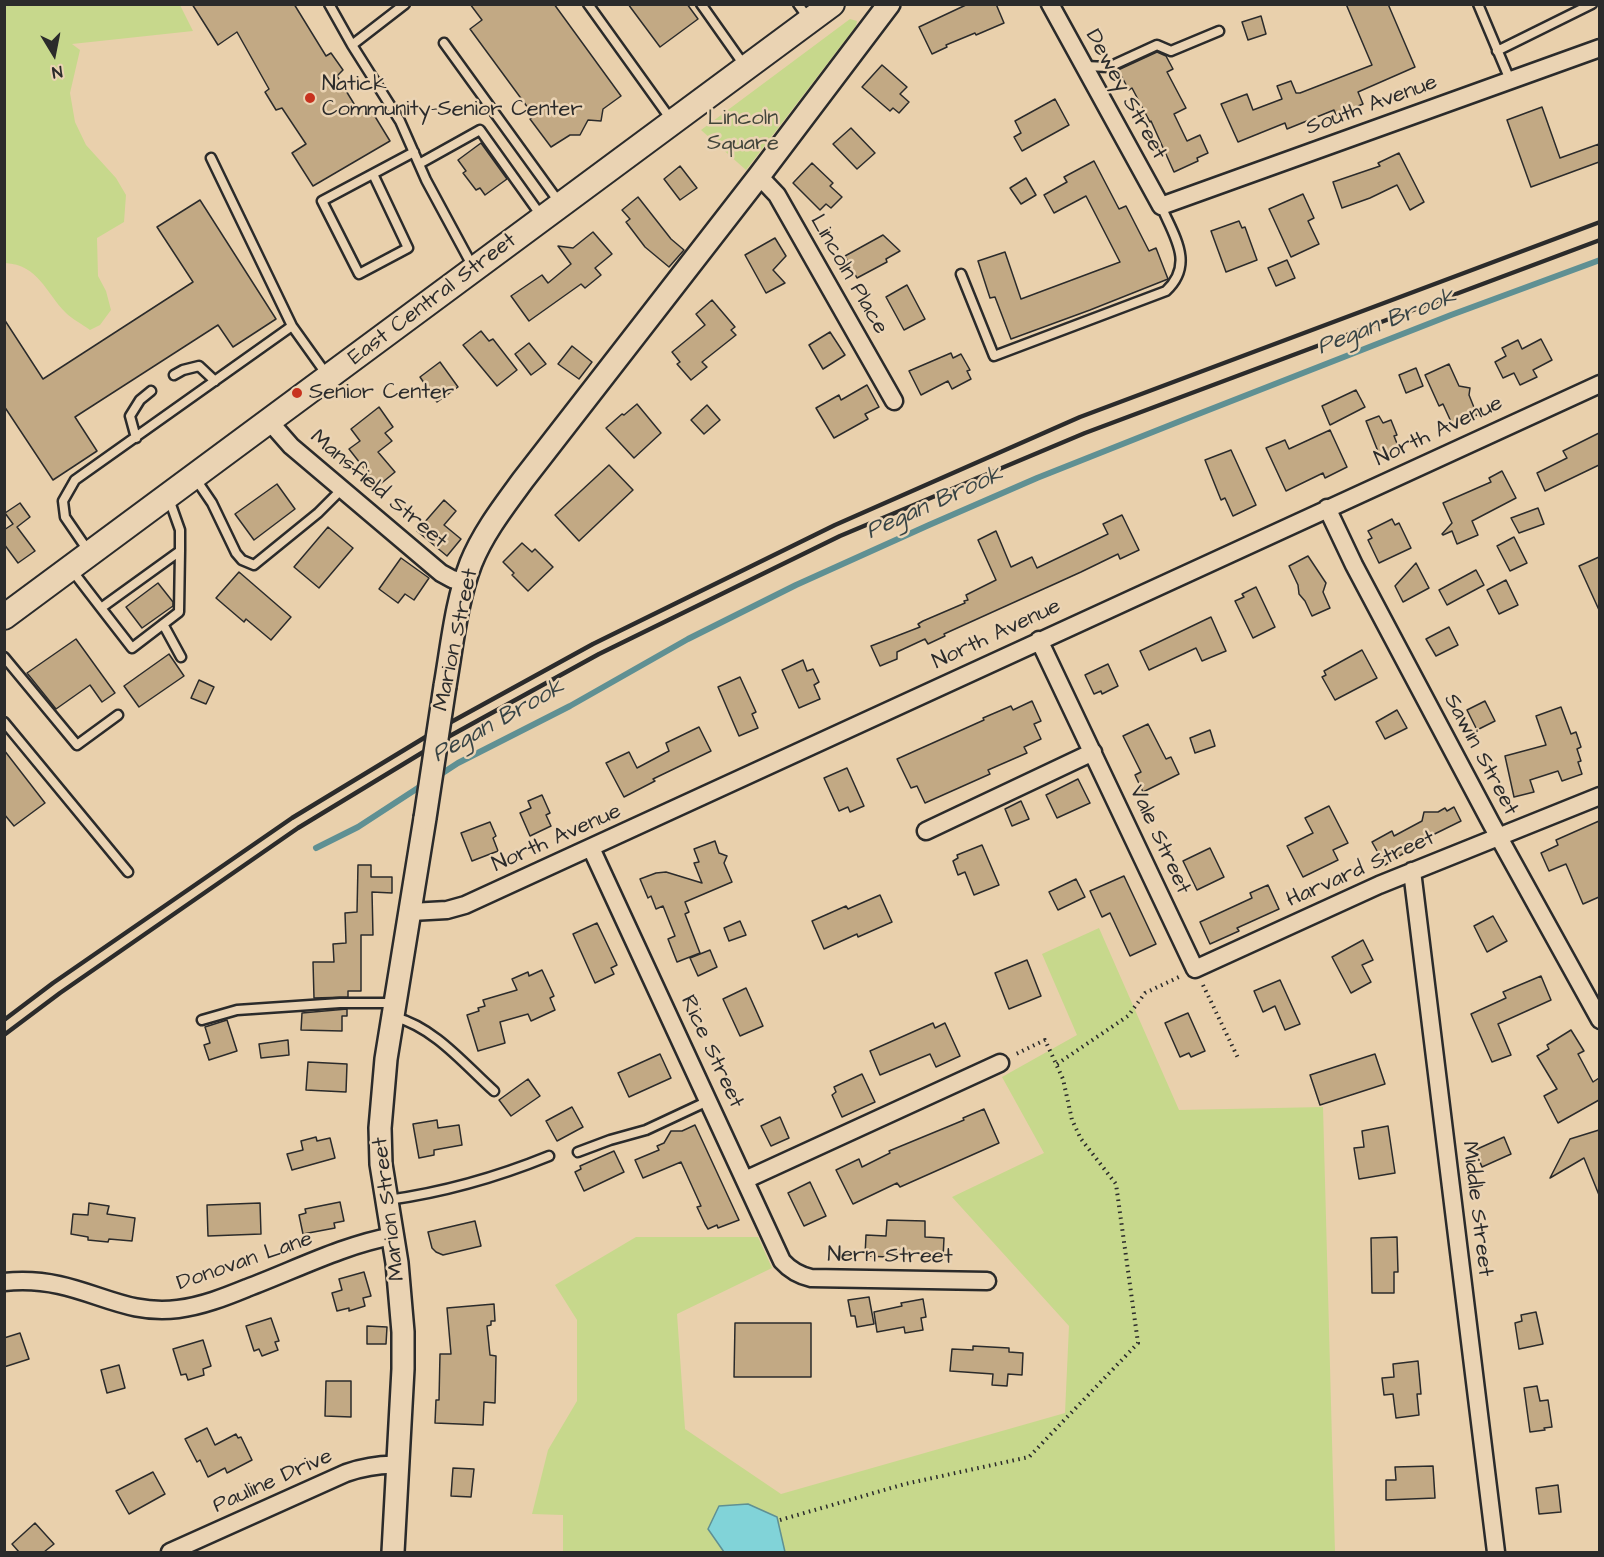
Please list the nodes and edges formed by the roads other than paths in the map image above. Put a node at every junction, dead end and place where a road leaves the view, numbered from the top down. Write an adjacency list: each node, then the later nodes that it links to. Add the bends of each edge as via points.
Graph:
1 (329, 4): 13 (lane)
2 (405, 4): 13 (lane)
3 (588, 4): 19 (lane)
4 (701, 4): 17 (lane)
5 (832, 4): 10 (main road, East Central Street)
6 (889, 4): 24 (street, Marion Street)
7 (1050, 4): 16 (street, Dewey Street)
8 (1478, 4): 15 (lane)
9 (1592, 4): 15 (lane)
10 (804, 13): 17 (main road, East Central Street)
11 (1219, 31): 16 (lane, via 1171,51 1157,45 1108,67)
12 (444, 44): 26 (lane)
13 (352, 45): 20 (lane, via 400,121)
14 (1599, 48): 18 (street, South Avenue)
15 (1497, 51): 18 (lane)
16 (1084, 66): 25 (street, Dewey Street)
17 (746, 68): 19 (main road, East Central Street)
18 (1510, 80): 25 (street, South Avenue)
19 (673, 122): 26 (main road, East Central Street)
20 (414, 152): 22 (lane); 23 (lane)
21 (211, 158): 29 (lane)
22 (419, 164): 26 (lane, via 480,130); 27 (lane)
23 (373, 174): 23 (lane, via 322,201 359,274 408,248)
24 (759, 176): 35 (street, Lincoln Place, via 777,195); 45 (street, Marion Street, via 517,487 481,543)
25 (1161, 206): 28 (lane, via 1181,261 1175,283 1166,291 994,356)
26 (552, 212): 27 (main road, East Central Street)
27 (474, 269): 31 (main road, East Central Street)
28 (961, 274)
29 (292, 326): 31 (lane); 32 (lane)
30 (174, 375): 32 (lane, via 199,366)
31 (329, 378): 36 (main road, East Central Street)
32 (215, 381): 37 (lane)
33 (1599, 384): 41 (street, North Avenue)
34 (151, 391): 37 (lane, via 130,416)
35 (894, 401)
36 (268, 421): 38 (main road, East Central Street); 39 (street, Mansfield Street)
37 (136, 438): 43 (lane, via 75,480 63,501 65,517)
38 (194, 476): 39 (lane, via 236,553 254,565); 40 (main road, East Central Street)
39 (342, 489): 45 (street, Mansfield Street, via 441,573)
40 (168, 496): 42 (lane, via 180,531); 43 (main road, East Central Street)
41 (1327, 508): 49 (street, North Avenue); 57 (street, Sawin Street)
42 (180, 551): 46 (lane); 48 (lane, via 179,612)
43 (90, 554): 44 (main road, East Central Street)
44 (71, 568): 46 (lane); 47 (main road, East Central Street)
45 (465, 583): 61 (street, Marion Street, bridge, via 445,686)
46 (101, 608): 48 (lane, via 132,648)
47 (4, 617)
48 (163, 624): 51 (lane)
49 (1040, 640): 54 (street, Vale Street); 58 (street, North Avenue)
50 (4, 657): 52 (lane, via 77,745)
51 (181, 657)
52 (118, 715)
53 (4, 722): 60 (lane)
54 (1093, 752): 56 (street); 62 (street, Vale Street)
55 (1599, 796): 57 (street, Harvard Street)
56 (926, 831)
57 (1497, 836): 59 (street, Harvard Street); 65 (street, Sawin Street)
58 (591, 848): 61 (street, North Avenue, via 465,905); 68 (street, Rice Street)
59 (1412, 871): 62 (street, Harvard Street); 80 (street, Middle Street)
60 (128, 872)
61 (411, 912): 63 (street, Marion Street)
62 (1195, 969)
63 (394, 1010): 64 (lane, via 348,1002 237,1010); 67 (lane, via 432,1035); 72 (street, Marion Street, via 380,1128)
64 (202, 1020)
65 (1599, 1020)
66 (1000, 1063): 71 (street)
67 (494, 1091)
68 (708, 1101): 69 (lane, via 646,1130); 71 (street, Rice Street)
69 (578, 1152)
70 (549, 1156): 72 (lane, via 458,1188)
71 (745, 1180): 74 (street, Rice Street, via 782,1260)
72 (387, 1200): 73 (street, Marion Street)
73 (393, 1236): 76 (street, Donovan Lane, via 358,1245 223,1298 179,1309 135,1309 52,1283); 77 (street, Marion Street, via 402,1332)
74 (794, 1272): 75 (street, Nern Street, via 811,1278)
75 (987, 1281)
76 (4, 1282)
77 (398, 1465): 78 (street, Pauline Drive, via 365,1466 346,1473); 79 (street, Marion Street)
78 (170, 1552)
79 (393, 1552)
80 (1496, 1552)

